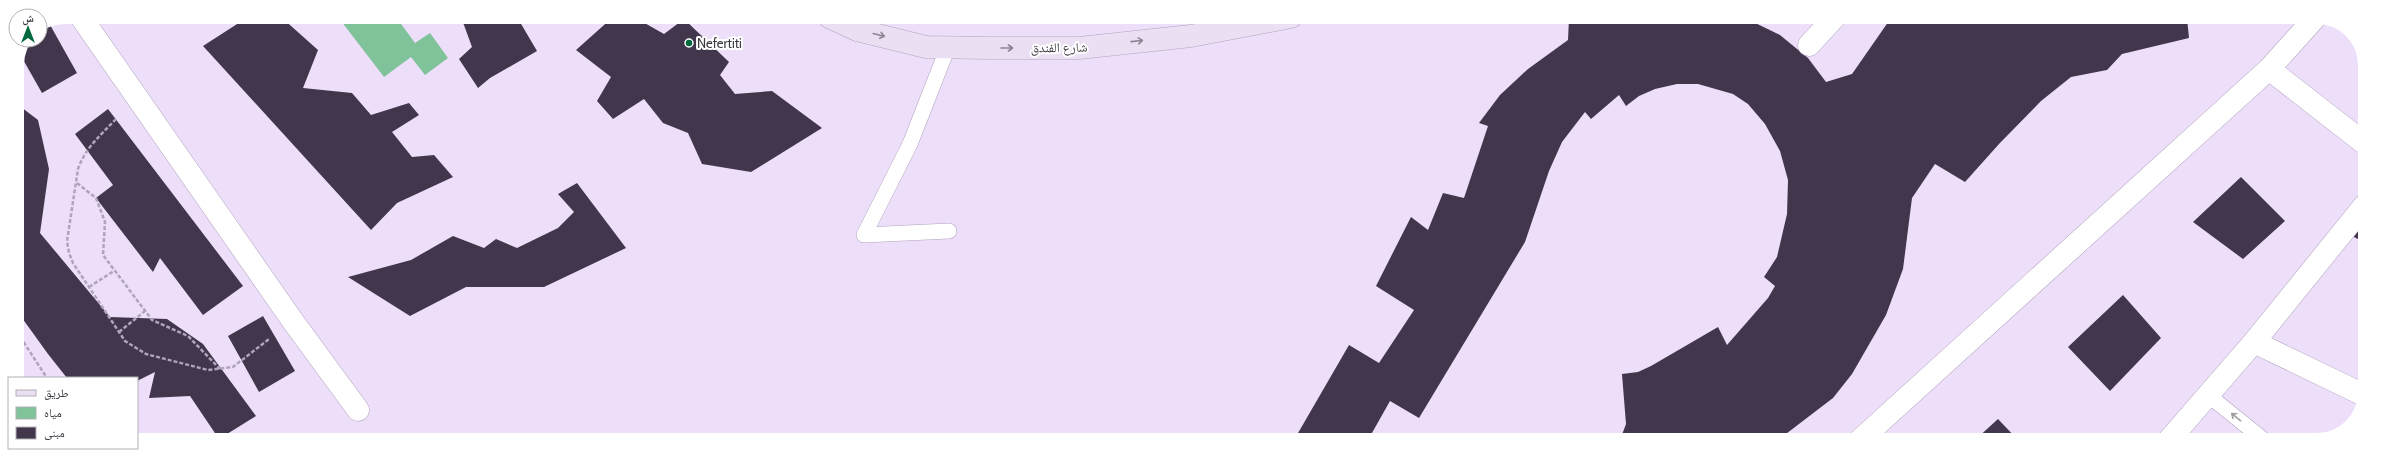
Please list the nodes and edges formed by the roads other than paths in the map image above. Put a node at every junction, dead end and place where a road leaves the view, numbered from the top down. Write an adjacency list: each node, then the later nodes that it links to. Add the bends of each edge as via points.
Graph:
1 (86, 24): 15 (street, via 292,320)
2 (844, 24): 7 (street, شارع الفندق, one-way to 7, via 857,30 926,46)
3 (1258, 24): 7 (street, شارع الفندق, one-way to 3, via 1079,48 1191,36)
4 (1828, 24): 6 (street)
5 (2310, 24): 8 (street)
6 (1809, 45)
7 (948, 47): 11 (lane, via 910,144 864,235)
8 (2269, 69): 9 (street); 16 (street)
9 (2358, 138)
10 (2358, 213): 12 (street)
11 (949, 232)
12 (2254, 342): 13 (street); 14 (street)
13 (2358, 392)
14 (2208, 395): 17 (street); 18 (lane, one-way to 14)
15 (358, 410)
16 (1868, 433)
17 (2175, 433)
18 (2255, 433)

